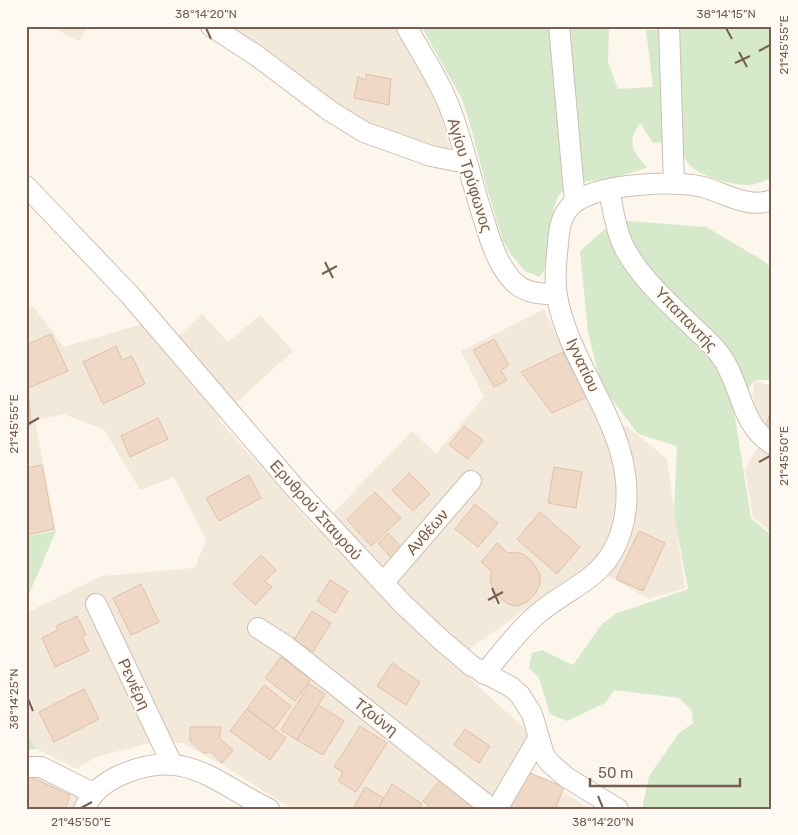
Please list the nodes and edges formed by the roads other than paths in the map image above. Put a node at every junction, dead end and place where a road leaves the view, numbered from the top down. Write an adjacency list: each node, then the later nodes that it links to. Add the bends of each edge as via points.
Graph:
1 (211, 26): 5 (street, via 364,132 423,153)
2 (406, 26): 5 (street, Αγίου Τρύφωνος, via 447,101)
3 (560, 26): 10 (street)
4 (670, 26): 6 (street)
5 (466, 163): 11 (street, Αγίου Τρύφωνος, via 494,250 507,274 525,290)
6 (674, 184): 8 (street); 9 (street, via 705,188 746,202)
7 (26, 186): 14 (street, Ερυθρού Σταυρού, via 129,294 294,487)
8 (609, 190): 10 (street); 12 (street, Υπαπαντής, via 624,246 658,292 722,356 748,420 761,437)
9 (772, 200)
10 (575, 202): 11 (street, Ιγνατίου, via 564,214 559,230)
11 (556, 294): 17 (street, Ιγνατίου, via 572,343 621,453 627,492 624,522 616,548 605,564 585,582 539,612)
12 (772, 444)
13 (471, 481): 14 (street, Ανθέων)
14 (383, 583): 17 (street, Ερυθρού Σταυρού, via 440,639)
15 (96, 604): 19 (street, Ρενιέρη)
16 (258, 628): 23 (street, Τζούνη, via 286,646)
17 (484, 674): 18 (street, Ερυθρού Σταυρού, via 520,695 529,708)
18 (539, 737): 24 (street); 25 (street, Ερυθρού Σταυρού, via 546,758 557,770)
19 (172, 764): 21 (street, via 129,772 112,780); 22 (street, via 199,771)
20 (26, 768): 21 (street, via 41,767)
21 (89, 801)
22 (269, 809)
23 (492, 809)
24 (497, 809)
25 (618, 809)

